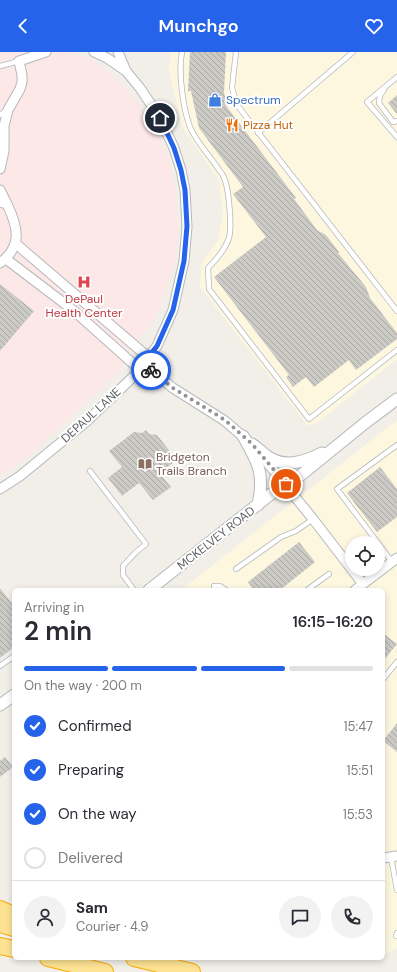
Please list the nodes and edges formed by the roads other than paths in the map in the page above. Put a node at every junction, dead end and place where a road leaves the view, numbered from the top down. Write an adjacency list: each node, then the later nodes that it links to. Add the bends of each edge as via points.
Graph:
1 (46, 52): 7 (street)
2 (94, 52): 9 (street, DEPAUL LANE)
3 (118, 52): 9 (street)
4 (182, 52): 22 (lane, via 182,87 190,127 225,180 230,213 229,237 222,252 208,268 209,289 309,419)
5 (236, 52): 14 (lane, via 233,80 235,99)
6 (353, 52): 14 (lane)
7 (19, 61): 8 (lane); 12 (street, via 22,75 20,89)
8 (0, 66)
9 (126, 71): 23 (street, DEPAUL LANE, via 160,118 176,155 185,190 187,226 183,268 173,310 157,346)
10 (397, 77): 11 (lane)
11 (387, 85): 13 (lane, via 380,95 379,103 393,122); 15 (lane, via 367,102)
12 (4, 113): 16 (street, via 4,151)
13 (397, 121)
14 (258, 133): 21 (lane)
15 (397, 136)
16 (0, 169)
17 (0, 190): 18 (street)
18 (3, 203): 19 (street, via 15,221)
19 (16, 243): 20 (street); 23 (street)
20 (3, 261): 23 (street)
21 (397, 311)
22 (397, 350)
23 (144, 363): 25 (street, via 173,388 225,420); 30 (street, DEPAUL LANE, via 87,421)
24 (397, 399): 26 (street, MCKELVEY ROAD)
25 (248, 440): 26 (street, via 269,458 296,463); 29 (street); 31 (street, via 260,472)
26 (340, 443): 29 (street, MCKELVEY ROAD)
27 (397, 445): 33 (lane, via 337,490)
28 (90, 471): 40 (lane, via 146,544 123,566 123,575)
29 (286, 484): 31 (street, MCKELVEY ROAD); 32 (street)
30 (0, 490)
31 (258, 505): 41 (street, MCKELVEY ROAD)
32 (313, 519): 36 (lane, via 296,531 280,537); 39 (street)
33 (373, 536)
34 (385, 550): 35 (lane)
35 (395, 560): 39 (street)
36 (236, 569)
37 (329, 574): 43 (lane)
38 (214, 586): 42 (lane)
39 (359, 587)
40 (133, 588)
41 (152, 588)
42 (223, 588)
43 (310, 588)
44 (12, 657): 46 (lane)
45 (397, 662): 47 (lane)
46 (0, 666)
47 (385, 677)
48 (12, 698): 49 (street)
49 (0, 706)
50 (390, 857): 51 (lane)
51 (397, 890)
52 (0, 909): 53 (highway)
53 (12, 914)
54 (0, 924): 55 (highway)
55 (12, 927)
56 (0, 946): 57 (highway)
57 (12, 949)
58 (56, 960): 60 (highway)
59 (142, 960): 61 (highway)
60 (104, 972)
61 (192, 972)

